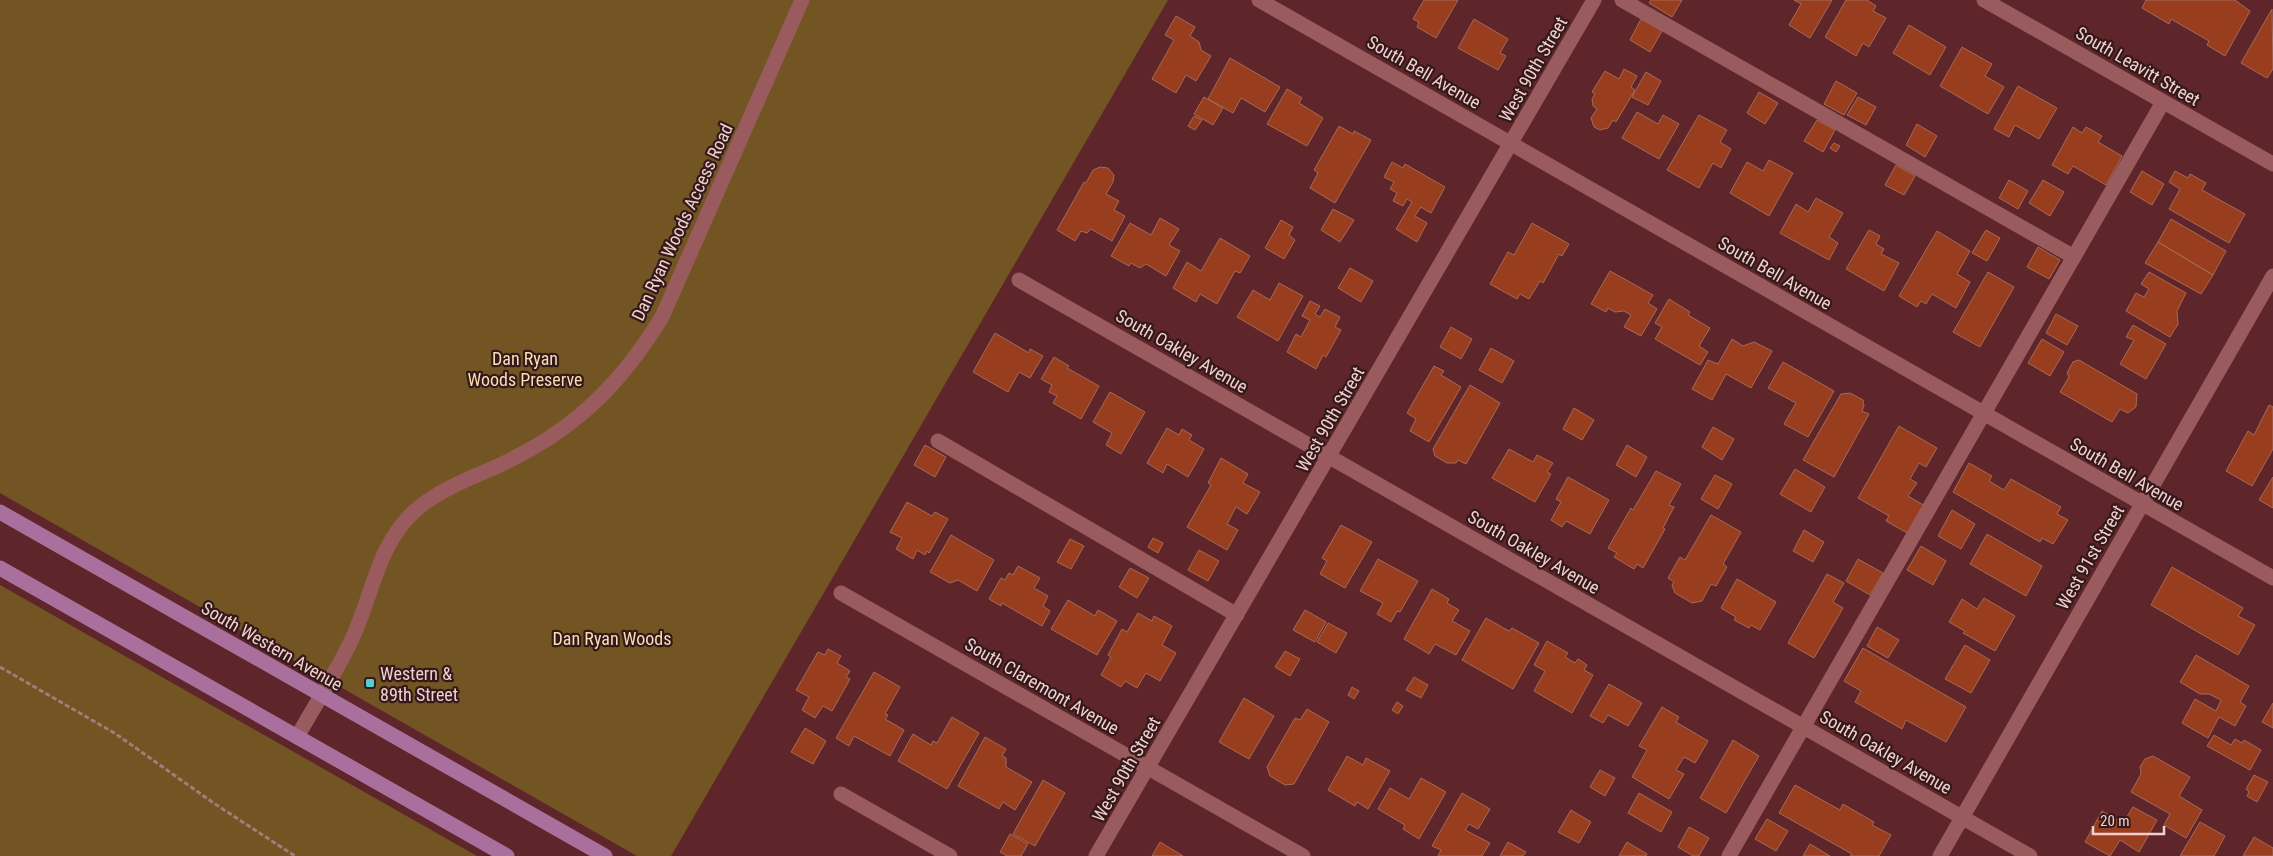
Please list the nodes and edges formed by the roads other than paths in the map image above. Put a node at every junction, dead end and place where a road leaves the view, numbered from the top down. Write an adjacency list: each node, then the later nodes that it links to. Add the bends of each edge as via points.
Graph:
1 (802, 0): 21 (street, Dan Ryan Woods Access Road, via 662,317 641,351 617,382 555,435 443,491 418,508 388,545 353,638)
2 (1259, 0): 7 (street, South Bell Avenue)
3 (1594, 0): 7 (street, West 90th Street)
4 (1622, 0): 9 (street)
5 (1984, 0): 6 (street, South Leavitt Street)
6 (2163, 102): 8 (street, South Leavitt Street); 9 (street)
7 (1512, 144): 12 (street, South Bell Avenue); 14 (street, West 90th Street)
8 (2273, 164)
9 (2074, 257): 12 (street)
10 (2273, 276): 15 (street, West 91st Street)
11 (1019, 280): 14 (street, South Oakley Avenue)
12 (1984, 413): 15 (street, South Bell Avenue); 22 (street)
13 (938, 441): 20 (street)
14 (1330, 457): 20 (street, West 90th Street); 22 (street, South Oakley Avenue)
15 (2142, 504): 18 (street, South Bell Avenue); 26 (street, West 91st Street)
16 (0, 512): 21 (main road, South Western Avenue)
17 (0, 568): 23 (main road)
18 (2273, 578)
19 (841, 593): 24 (street, South Claremont Avenue)
20 (1237, 615): 24 (street, West 90th Street)
21 (321, 694): 23 (street, Dan Ryan Woods Access Road); 28 (main road, South Western Avenue)
22 (1803, 727): 26 (street, South Oakley Avenue); 32 (street)
23 (297, 738): 27 (main road)
24 (1148, 768): 30 (street, West 90th Street); 31 (street, South Claremont Avenue)
25 (841, 794): 29 (street)
26 (1962, 817): 33 (street, West 91st Street); 34 (street, South Oakley Avenue)
27 (507, 856)
28 (604, 856)
29 (950, 856)
30 (1096, 856)
31 (1303, 856)
32 (1728, 856)
33 (1940, 856)
34 (2030, 856)

